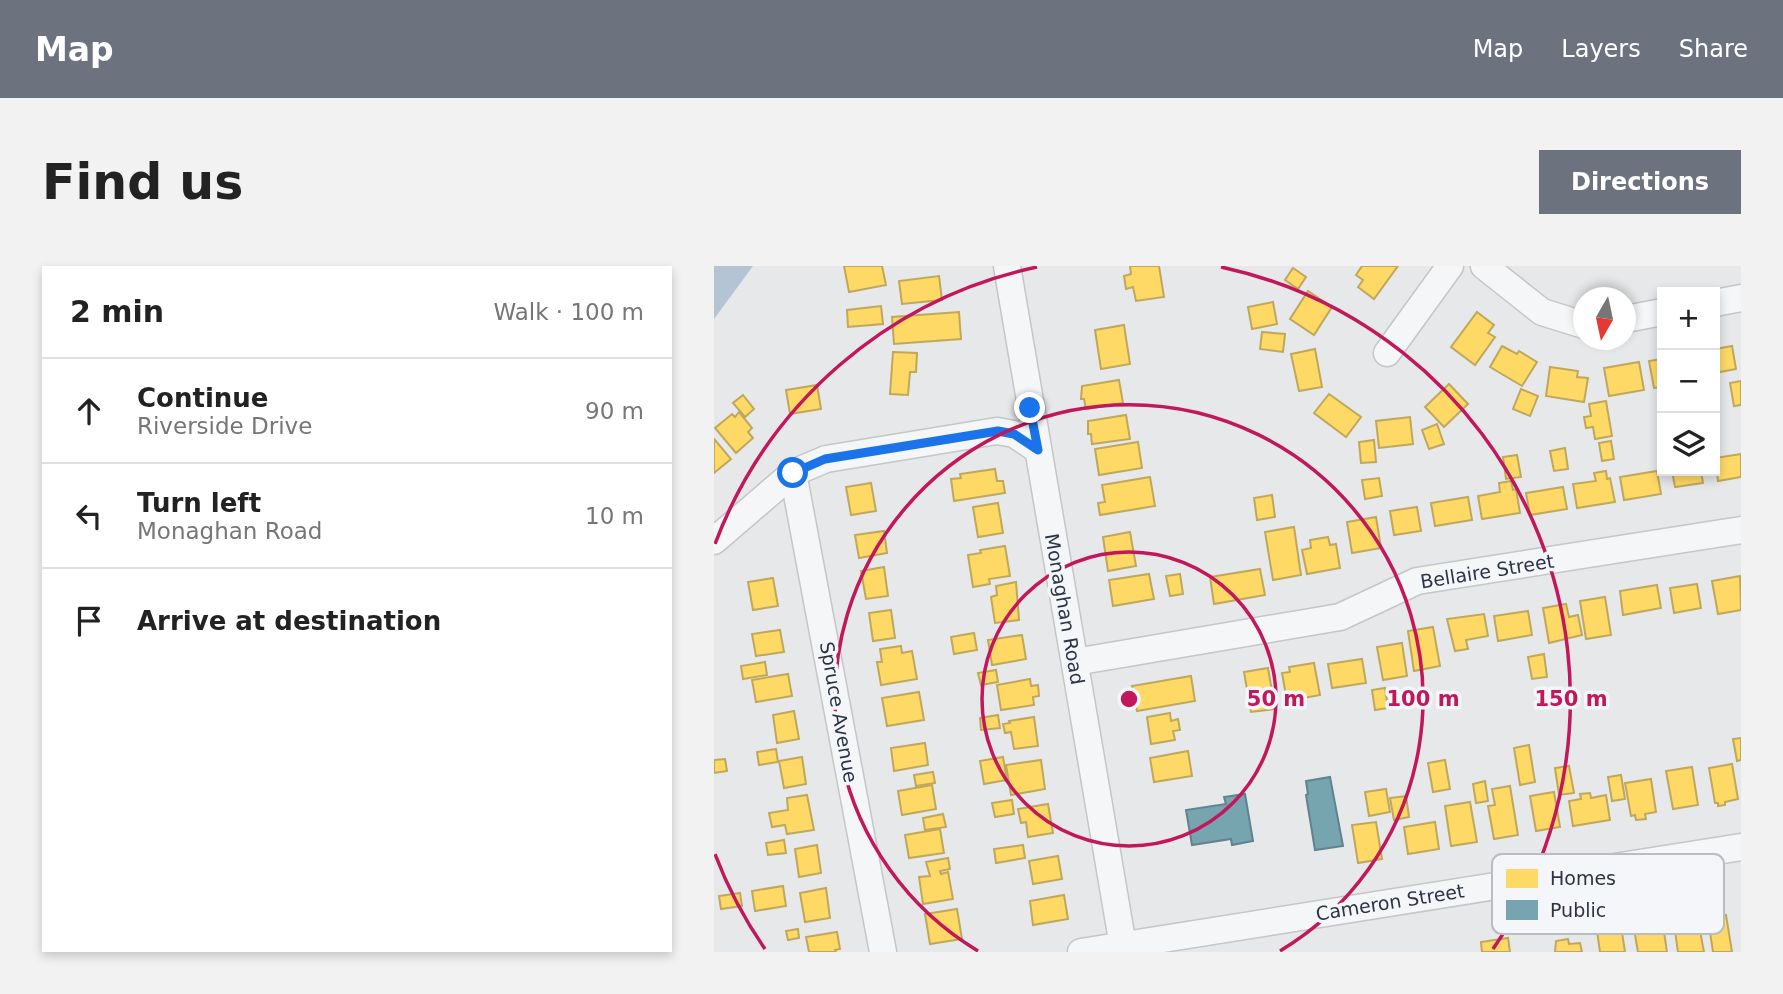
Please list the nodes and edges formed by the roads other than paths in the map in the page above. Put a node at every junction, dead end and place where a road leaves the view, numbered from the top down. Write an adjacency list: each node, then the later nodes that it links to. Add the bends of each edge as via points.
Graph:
1 (1007, 266): 10 (street, Monaghan Road)
2 (1451, 266): 9 (street)
3 (1485, 266): 8 (street, via 1542,312)
4 (1741, 298): 5 (street)
5 (1720, 302)
6 (1657, 314): 7 (street)
7 (1636, 317)
8 (1573, 322)
9 (1387, 354)
10 (1038, 450): 11 (street, via 1014,434 998,431 825,459); 14 (street, Monaghan Road)
11 (793, 473): 13 (street); 19 (street, Spruce Avenue)
12 (1741, 530): 14 (street, Bellaire Street, via 1417,581 1340,617)
13 (714, 541)
14 (1075, 662): 18 (street, Monaghan Road)
15 (1741, 846): 16 (street, Cameron Street)
16 (1693, 854)
17 (1492, 888): 18 (street, Cameron Street)
18 (1124, 949): 20 (street, Cameron Street)
19 (883, 952)
20 (1082, 952)

